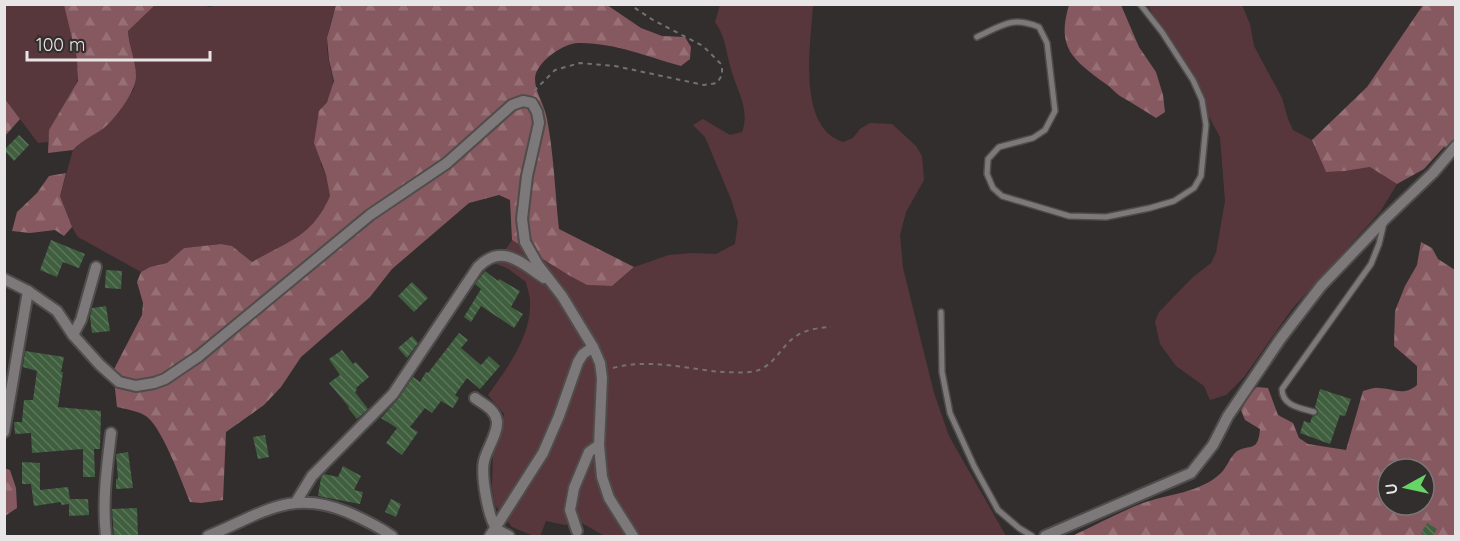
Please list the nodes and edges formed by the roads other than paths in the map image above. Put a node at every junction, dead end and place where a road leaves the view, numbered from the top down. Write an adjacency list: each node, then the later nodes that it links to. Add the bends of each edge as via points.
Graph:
1 (1140, 4): 2 (lane, via 1162,32 1202,100 1206,125 1201,176 1194,188 1174,201 1106,217 1069,216 1002,196 993,188 987,174 988,159 999,147 1033,138 1045,130 1055,111 1047,43 1040,27 1022,20)
2 (977, 37)
3 (1455, 146): 4 (street)
4 (1385, 219): 13 (lane, via 1371,264 1281,389 1287,403); 26 (street, via 1321,286 1281,338 1191,473)
5 (96, 267): 10 (street)
6 (4, 279): 8 (street)
7 (552, 283): 10 (street, via 525,242 523,208 539,123 532,103 523,101 512,105 447,163 370,215 199,356 165,379 136,386 119,382); 11 (street); 17 (street, via 513,258 487,258 393,394 312,476)
8 (28, 291): 10 (street, via 57,311); 14 (street)
9 (941, 312): 25 (lane, via 942,372 950,412 998,510)
10 (73, 335)
11 (593, 347): 16 (street, via 601,371); 19 (street, via 578,362 543,453)
12 (475, 398): 19 (street, via 491,409 497,422 484,462)
13 (1314, 412)
14 (4, 432)
15 (111, 433): 20 (street)
16 (599, 445): 18 (street, via 589,452 574,488 570,510); 24 (street, via 605,489)
17 (296, 502): 21 (street); 22 (street, via 333,506)
18 (577, 531)
19 (494, 533): 23 (street)
20 (106, 537)
21 (208, 537)
22 (392, 537)
23 (509, 537)
24 (633, 537)
25 (1032, 537)
26 (1045, 537)

